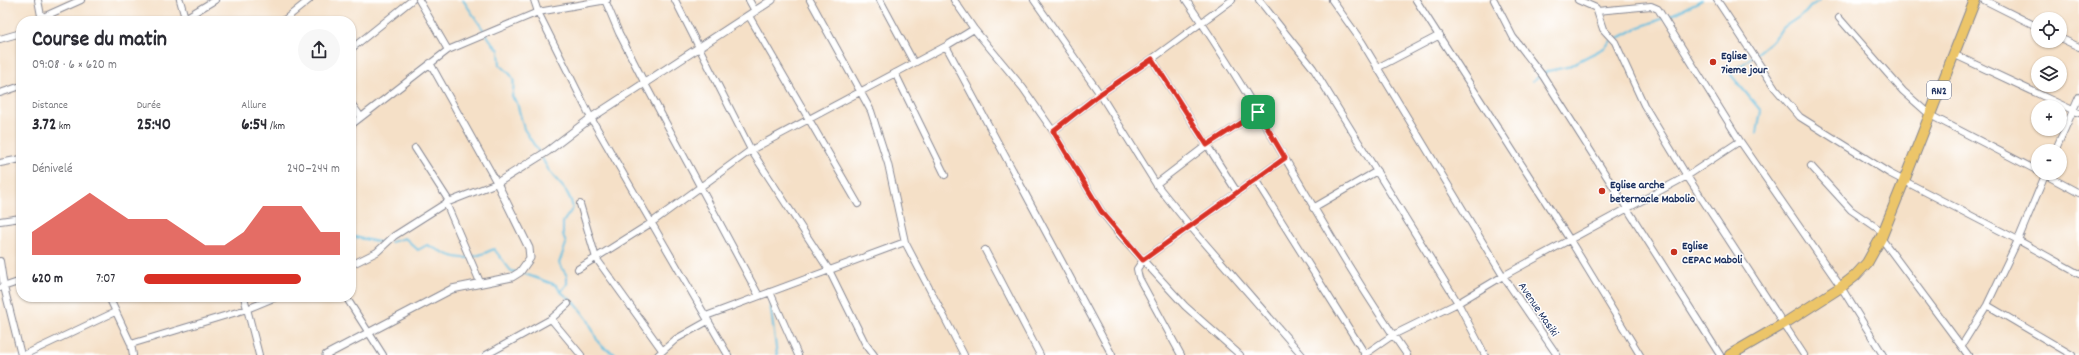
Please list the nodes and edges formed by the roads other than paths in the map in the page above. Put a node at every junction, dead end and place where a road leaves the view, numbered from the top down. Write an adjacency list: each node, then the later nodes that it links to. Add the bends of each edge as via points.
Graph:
1 (38, 0): 32 (street)
2 (81, 0): 33 (street)
3 (180, 0): 34 (street)
4 (215, 0): 35 (street)
5 (309, 0): 36 (street)
6 (412, 0): 45 (street)
7 (419, 0): 49 (street)
8 (534, 0): 30 (street)
9 (606, 0): 30 (street); 56 (street, via 619,33)
10 (675, 0): 47 (street)
11 (749, 0): 31 (street)
12 (772, 0): 31 (street)
13 (810, 0): 58 (street)
14 (880, 0): 52 (street)
15 (954, 0): 40 (street)
16 (1034, 0): 60 (street)
17 (1186, 0): 38 (street)
18 (1232, 0): 38 (street)
19 (1259, 0): 82 (street, via 1313,68)
20 (1332, 0): 54 (street, Avenue Masiki)
21 (1416, 0): 42 (street)
22 (1494, 0): 98 (street, via 1512,37 1542,74)
23 (1578, 0): 29 (street, via 1596,8)
24 (1621, 0): 28 (street)
25 (1717, 0): 88 (street, via 1775,88 1800,116)
26 (1975, 0): 50 (highway, RN2)
27 (1984, 0): 39 (street)
28 (1626, 7): 29 (street); 72 (street, via 1651,6 1658,9)
29 (1597, 11): 84 (street, via 1603,29 1614,40 1644,105)
30 (538, 12): 49 (street); 68 (street)
31 (752, 14): 47 (street); 69 (street)
32 (41, 16)
33 (50, 16)
34 (182, 16)
35 (187, 16)
36 (291, 16)
37 (1839, 18): 66 (street, via 1903,91)
38 (1201, 22): 51 (street); 64 (street)
39 (2031, 24)
40 (974, 29): 46 (street); 71 (street, via 1023,88)
41 (16, 34): 43 (street)
42 (1440, 35): 54 (street); 104 (street)
43 (0, 39)
44 (2067, 41): 48 (street)
45 (356, 45)
46 (946, 46): 52 (street); 152 (street)
47 (698, 47): 56 (street); 76 (street)
48 (2079, 47)
49 (448, 50): 53 (street)
50 (1952, 54): 63 (street); 66 (highway, RN2)
51 (1152, 59): 60 (street); 74 (street)
52 (914, 63): 55 (street)
53 (430, 64): 67 (street); 89 (street)
54 (1377, 68): 115 (street, Avenue Masiki)
55 (894, 73): 58 (street); 83 (street)
56 (644, 82): 68 (street); 91 (street)
57 (16, 88): 59 (street)
58 (860, 90): 69 (street); 106 (street, via 871,111 888,164)
59 (0, 93)
60 (1100, 94): 71 (street); 90 (street)
61 (2079, 98): 63 (street)
62 (356, 110): 67 (street)
63 (2072, 110): 65 (street); 73 (street)
64 (1258, 112): 74 (street); 77 (street)
65 (2079, 113)
66 (1930, 115): 81 (street); 88 (highway, RN2)
67 (361, 117): 70 (street)
68 (591, 118): 89 (street, via 541,156); 101 (street)
69 (808, 118): 76 (street); 96 (street)
70 (356, 121)
71 (1053, 131): 109 (street, via 1101,211)
72 (1740, 141): 84 (street); 119 (street)
73 (2058, 144)
74 (1207, 145): 90 (street); 92 (street)
75 (415, 148): 94 (street)
76 (751, 150): 91 (street); 113 (street)
77 (1285, 158): 85 (street); 97 (street)
78 (16, 160): 79 (street)
79 (0, 163)
80 (1811, 166): 103 (street, via 1851,210)
81 (2031, 167)
82 (1377, 171): 97 (street); 126 (street)
83 (945, 175)
84 (1687, 176): 98 (street); 133 (street)
85 (1255, 179): 92 (street); 156 (street)
86 (2041, 180): 105 (street)
87 (2056, 180): 93 (street)
88 (1904, 181): 103 (highway, RN2); 105 (street)
89 (497, 183): 94 (street); 116 (street, via 530,248 530,258 520,272 512,277)
90 (1156, 184): 102 (street)
91 (699, 186): 101 (street); 121 (street)
92 (1237, 192): 102 (street)
93 (2079, 193)
94 (448, 202): 111 (street, via 394,236 377,252); 116 (street)
95 (580, 204): 108 (street)
96 (858, 204)
97 (1313, 208): 135 (street)
98 (1629, 208): 104 (street); 161 (street)
99 (16, 219): 100 (street)
100 (0, 221)
101 (651, 223): 108 (street); 131 (street)
102 (1190, 226): 109 (street); 155 (street)
103 (1882, 235): 119 (highway, RN2, via 1867,263 1856,276); 137 (street)
104 (1570, 240): 115 (street); 160 (street)
105 (2018, 240): 114 (street); 128 (street)
106 (905, 242): 113 (street); 150 (street)
107 (985, 250): 151 (street)
108 (596, 258): 112 (street); 138 (street)
109 (1143, 260): 153 (street, via 1137,268 1139,278); 154 (street, via 1185,306)
110 (0, 261): 118 (street)
111 (356, 262)
112 (578, 269)
113 (829, 270): 120 (street); 149 (street)
114 (2079, 274)
115 (1503, 276): 126 (street); 159 (street, Avenue Masiki)
116 (480, 282): 134 (street, via 452,289)
117 (16, 283): 118 (street)
118 (2, 287): 139 (street)
119 (1841, 287): 133 (highway, RN2); 164 (street)
120 (770, 292): 121 (street); 148 (street)
121 (759, 296): 131 (street)
122 (112, 302): 130 (street)
123 (245, 302): 129 (street)
124 (264, 302): 129 (street)
125 (349, 302): 134 (street)
126 (1458, 303): 135 (street); 158 (street)
127 (568, 304): 132 (street)
128 (1987, 305): 137 (street); 166 (street)
129 (247, 309): 136 (street); 142 (street)
130 (115, 312): 136 (street); 140 (street)
131 (707, 318): 138 (street); 147 (street)
132 (551, 319): 145 (street); 146 (street)
133 (1785, 323): 162 (highway, RN2); 163 (street)
134 (368, 333): 143 (street); 144 (street)
135 (1393, 335): 156 (street); 157 (street)
136 (131, 344): 141 (street)
137 (1962, 345): 165 (street)
138 (660, 352)
139 (21, 355)
140 (24, 355)
141 (133, 355)
142 (259, 355)
143 (326, 355)
144 (383, 355)
145 (486, 355)
146 (581, 355)
147 (728, 355)
148 (798, 355)
149 (874, 355)
150 (964, 355)
151 (1040, 355)
152 (1112, 355)
153 (1181, 355)
154 (1240, 355)
155 (1302, 355)
156 (1365, 355)
157 (1407, 355)
158 (1484, 355)
159 (1557, 355)
160 (1640, 355)
161 (1720, 355)
162 (1730, 355)
163 (1804, 355)
164 (1884, 355)
165 (1968, 355)
166 (2072, 355)

